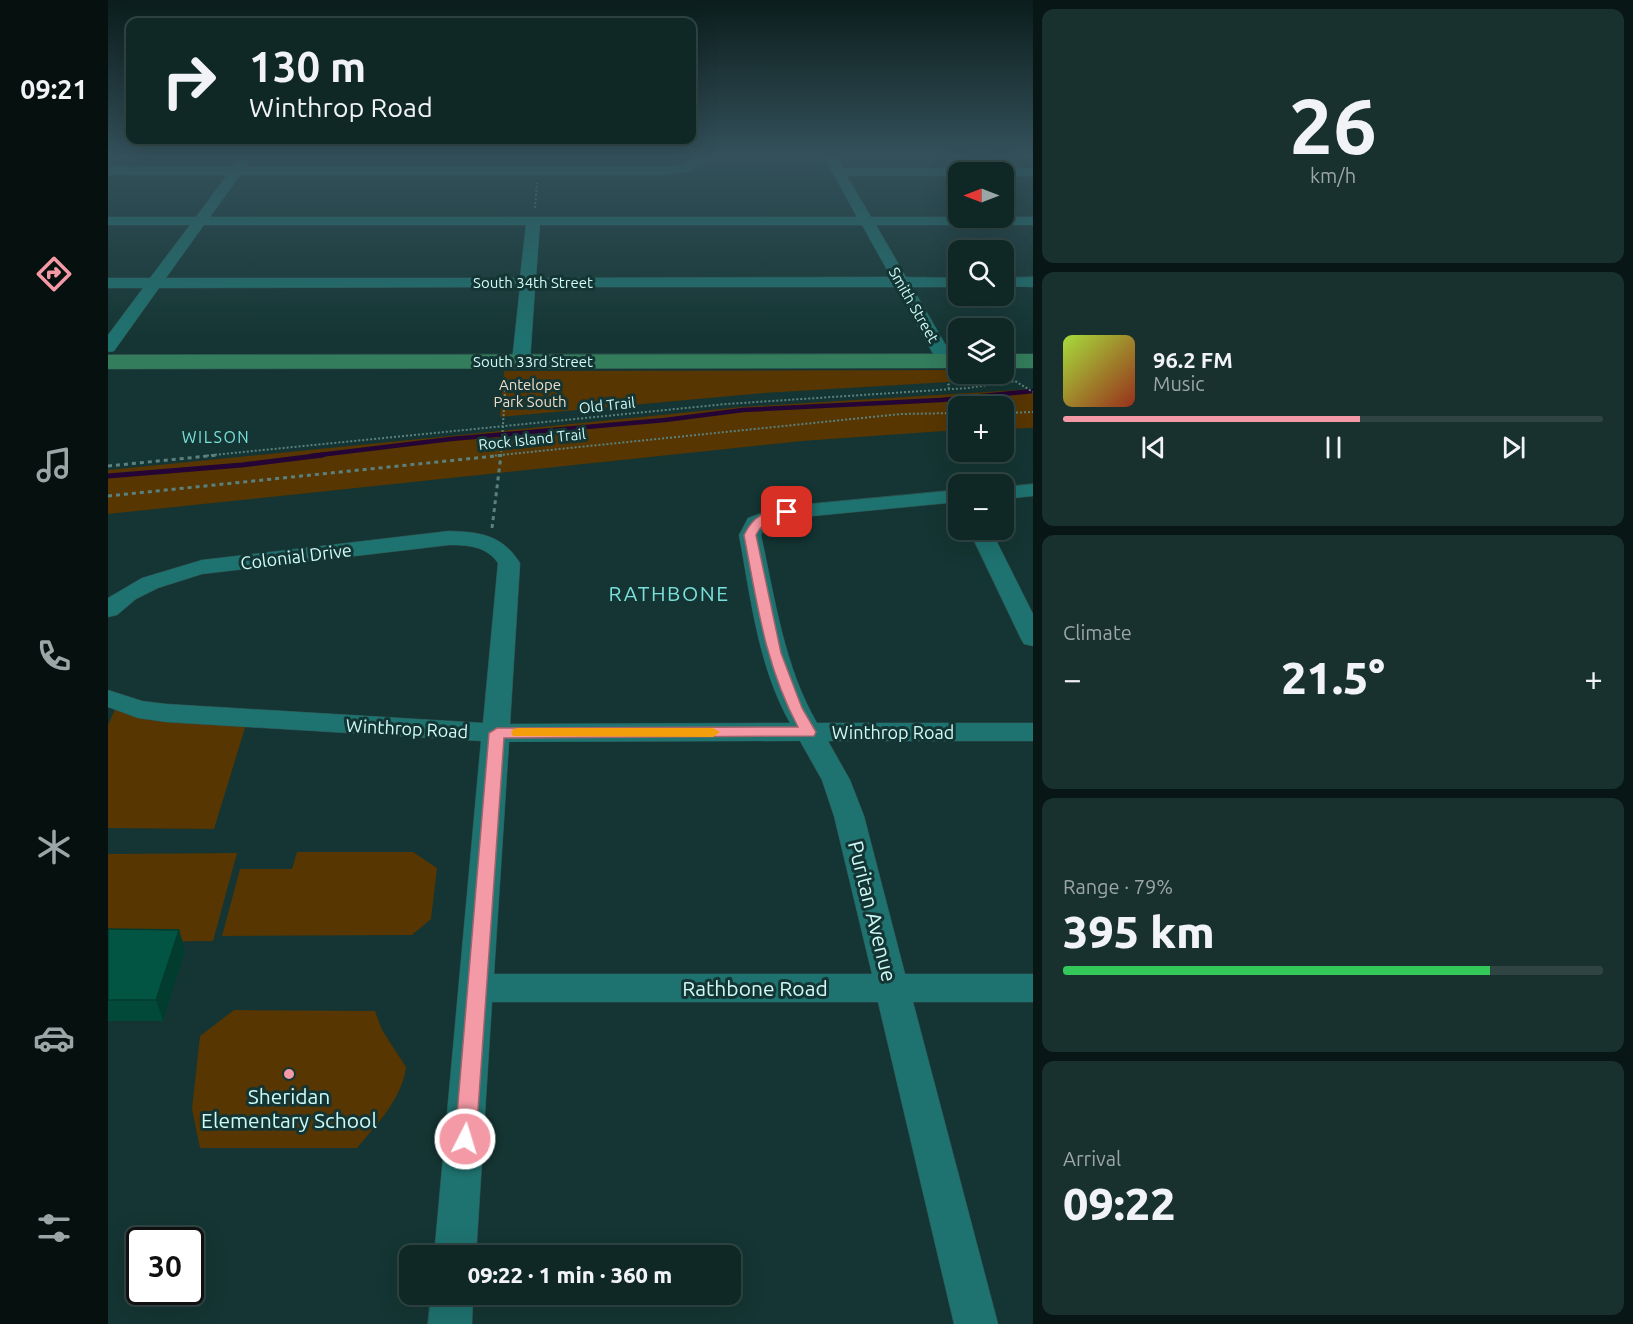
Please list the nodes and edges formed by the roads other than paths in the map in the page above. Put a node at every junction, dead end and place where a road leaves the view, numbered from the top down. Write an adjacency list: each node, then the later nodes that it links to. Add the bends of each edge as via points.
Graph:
1 (203, 217): 6 (street)
2 (864, 217): 3 (street, Smith Street)
3 (866, 220): 4 (street); 7 (street); 9 (street, Smith Street)
4 (1033, 220)
5 (108, 221): 6 (street)
6 (200, 221): 7 (street); 14 (street)
7 (533, 221): 8 (street)
8 (528, 282): 9 (street, South 34th Street); 14 (street, South 34th Street); 17 (street)
9 (901, 282): 10 (street, South 34th Street); 16 (street, Smith Street)
10 (948, 282)
11 (1014, 282): 12 (street)
12 (1033, 282)
13 (108, 283): 14 (street, South 34th Street)
14 (154, 283): 15 (street)
15 (108, 347)
16 (948, 355)
17 (514, 361): 20 (main road, South 33rd Street); 21 (main road, South 33rd Street)
18 (1014, 361): 19 (main road)
19 (1033, 361)
20 (108, 362)
21 (948, 366)
22 (1033, 490): 23 (street)
23 (1014, 492)
24 (948, 497): 29 (street, Puritan Avenue, via 787,512 756,523 750,535 774,653)
25 (985, 540): 27 (street)
26 (110, 607): 31 (street, Colonial Drive, via 147,585 214,565 449,538 488,543 504,553 509,562)
27 (1033, 639)
28 (108, 698): 31 (street, Winthrop Road, via 138,709 166,713)
29 (808, 732): 30 (street, Winthrop Road); 31 (street, Winthrop Road); 33 (street, Puritan Avenue, via 836,780 849,816)
30 (1033, 732)
31 (497, 733): 32 (street)
32 (477, 988): 33 (street, Rathbone Road); 35 (street)
33 (893, 988): 34 (street, Rathbone Road); 38 (street, Puritan Avenue)
34 (1033, 988)
35 (456, 1245)
36 (451, 1305): 37 (street)
37 (450, 1324)
38 (976, 1324)

